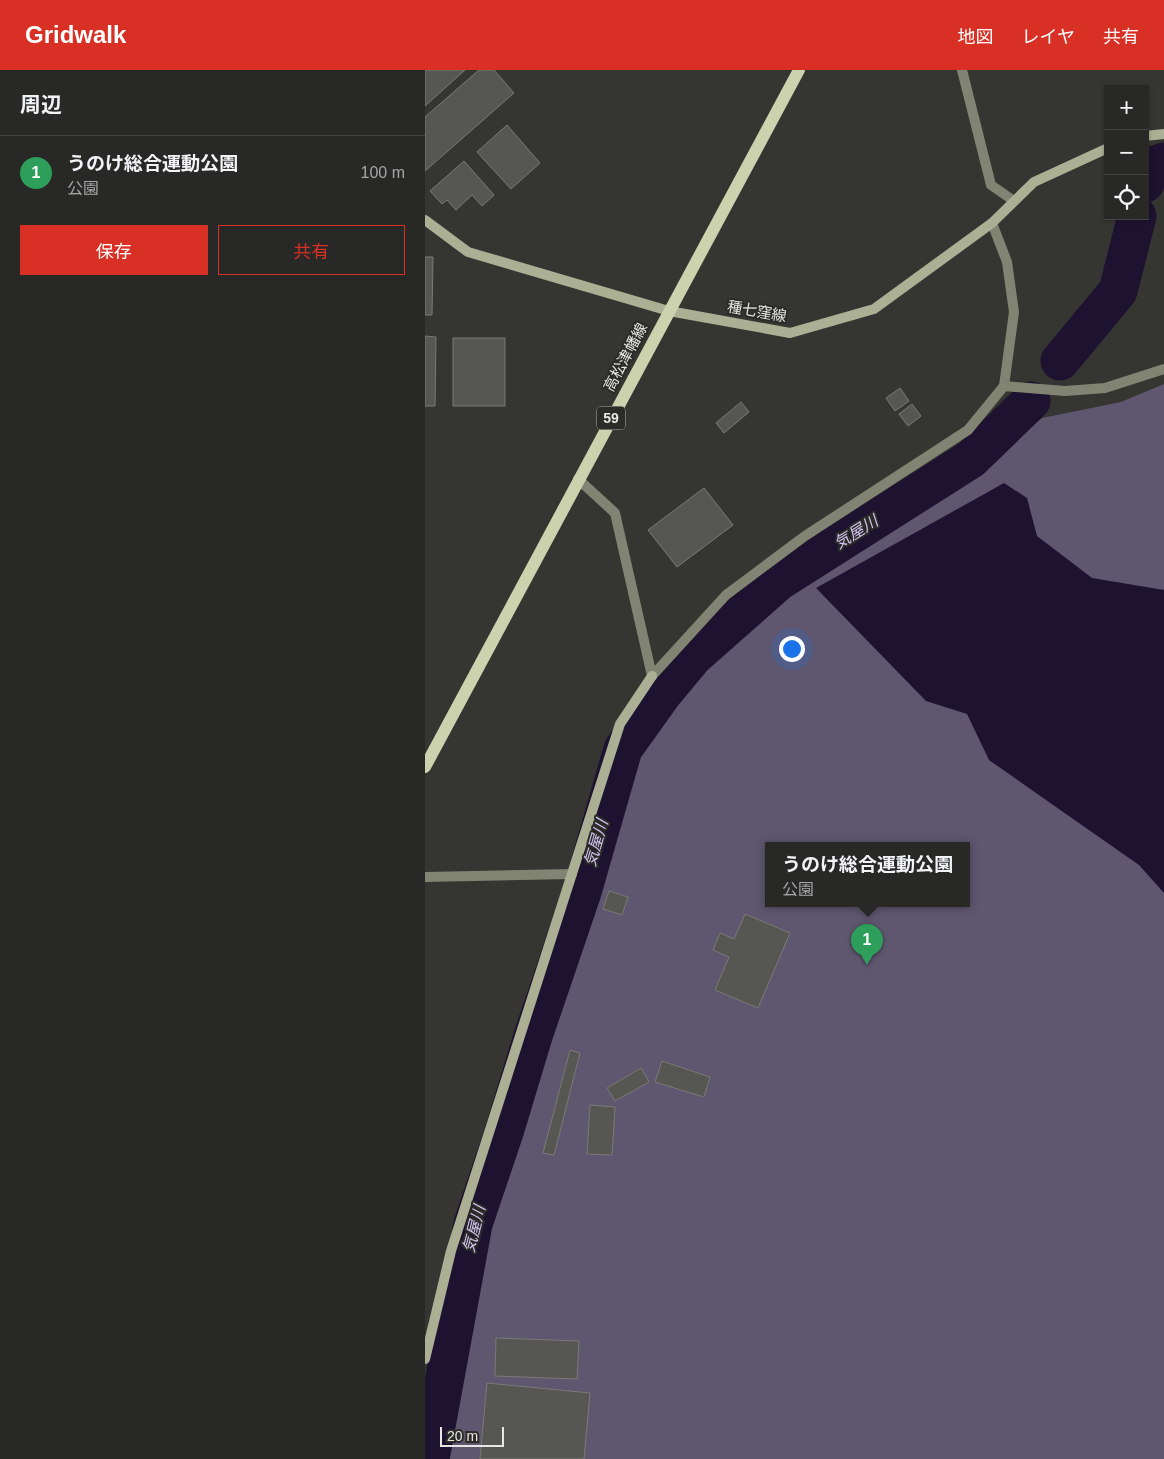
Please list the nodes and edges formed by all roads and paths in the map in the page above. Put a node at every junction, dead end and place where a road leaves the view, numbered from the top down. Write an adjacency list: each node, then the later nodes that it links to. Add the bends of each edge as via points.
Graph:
1 (799, 70): 9 (main road, 高松津幡線 / 59)
2 (962, 70): 6 (street, via 991,185)
3 (1164, 134): 4 (main road)
4 (1149, 136)
5 (1104, 150): 6 (main road, 種七窪線, via 1034,182)
6 (1014, 201): 8 (main road, 種七窪線)
7 (425, 220): 9 (main road, 種七窪線, via 468,252)
8 (992, 223): 9 (main road, 種七窪線, via 874,309 790,333); 11 (street, via 1007,262 1014,312)
9 (669, 311): 12 (main road, 高松津幡線 / 59)
10 (1164, 369): 11 (street, via 1105,388 1065,392)
11 (1004, 386): 13 (street, via 968,430 805,536 726,595)
12 (578, 480): 13 (street, via 615,513); 14 (main road, 高松津幡線 / 59)
13 (652, 676): 15 (main road, via 620,724)
14 (425, 767)
15 (572, 874): 16 (street); 17 (main road, via 451,1251)
16 (425, 877)
17 (425, 1359)

